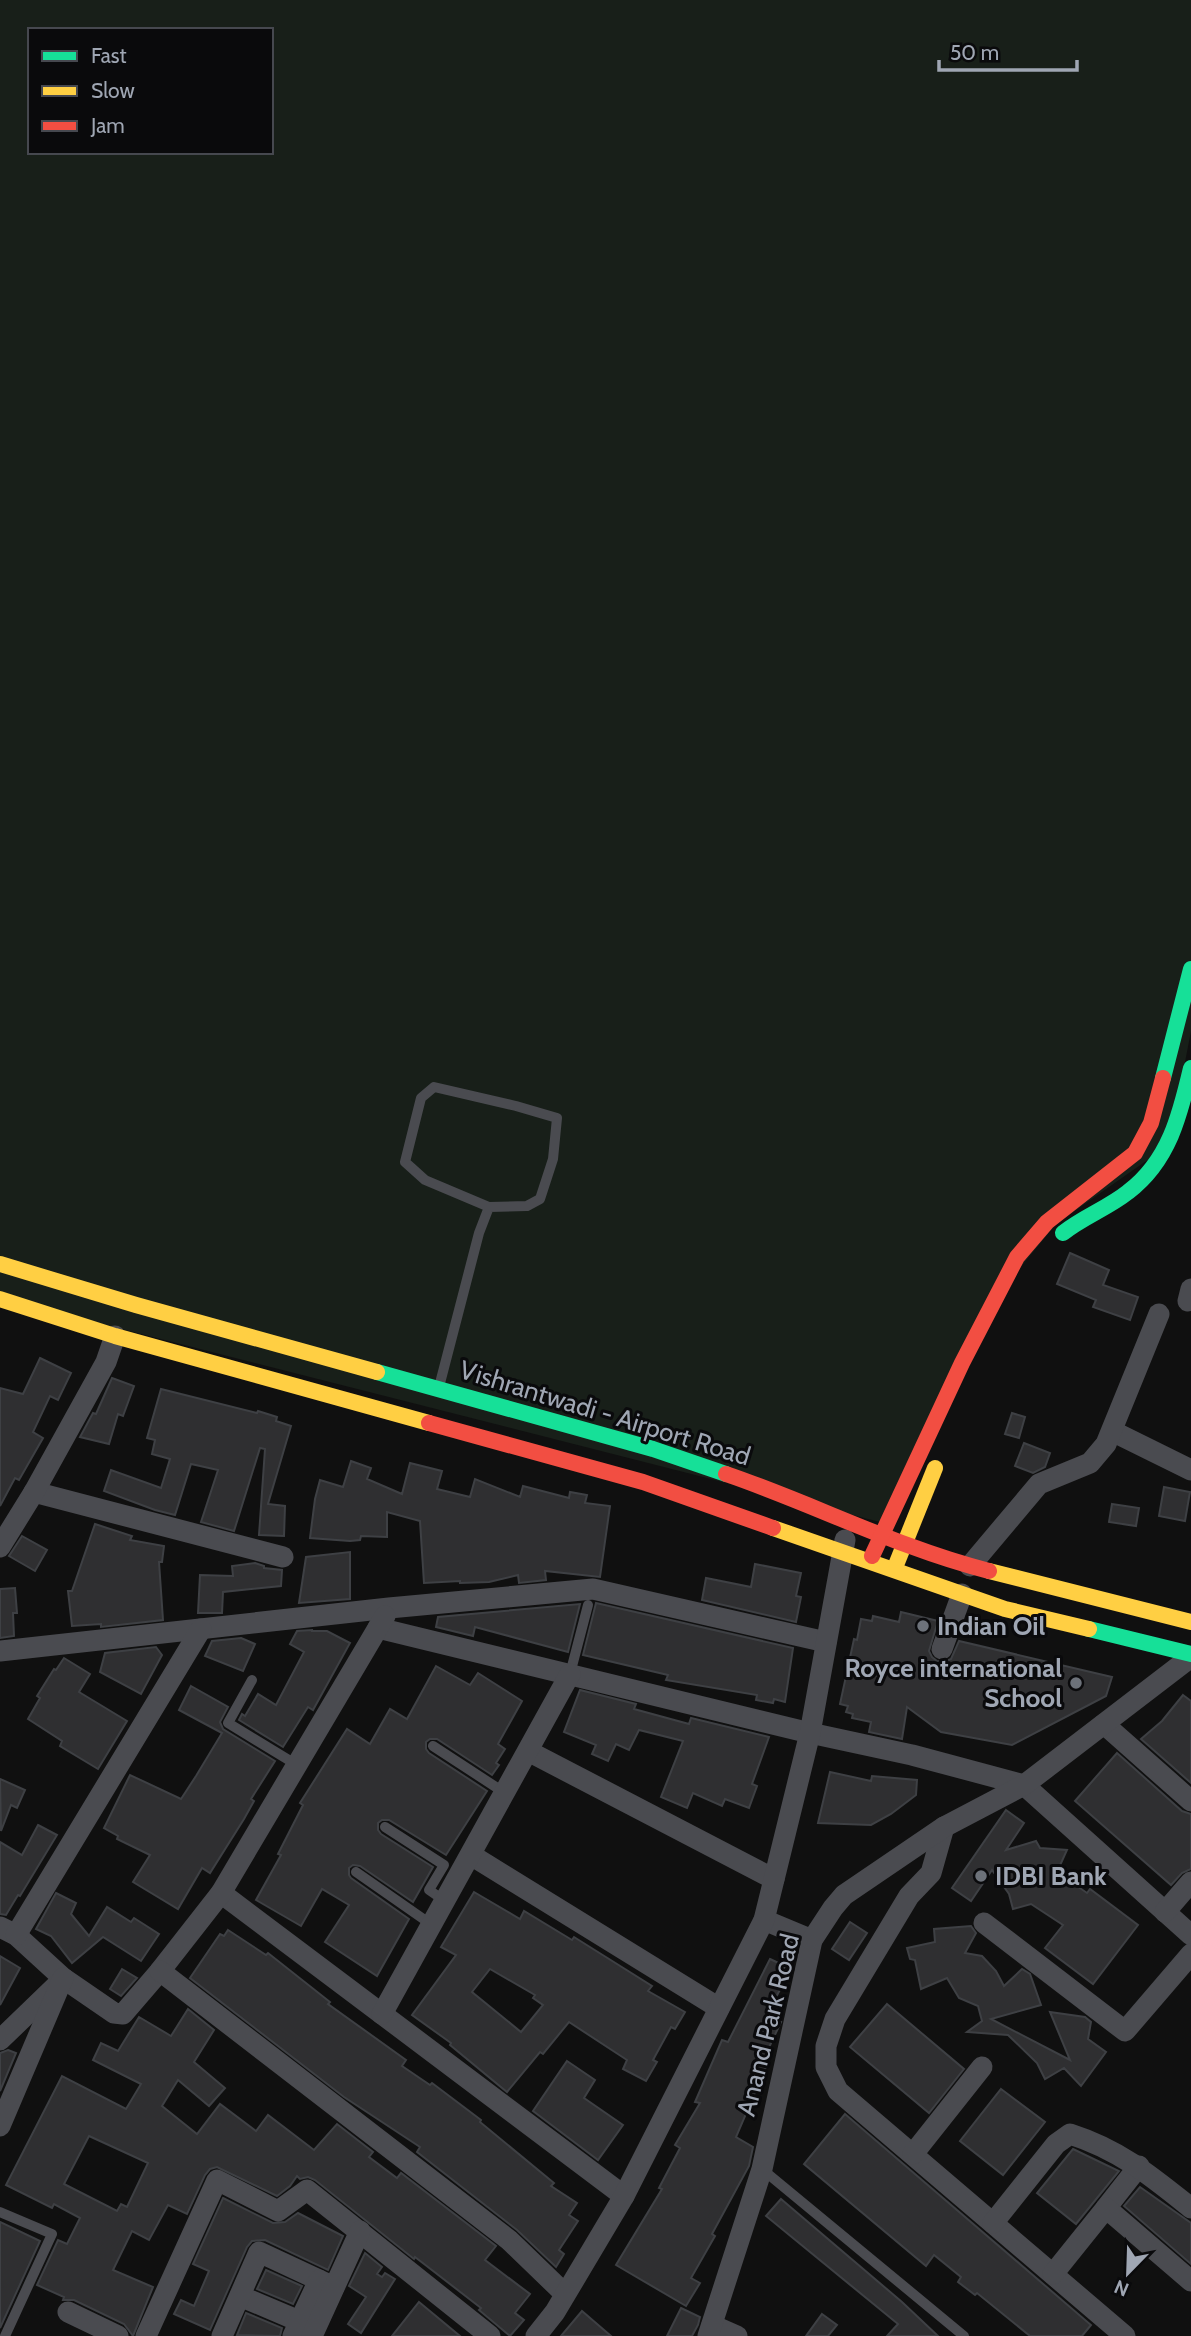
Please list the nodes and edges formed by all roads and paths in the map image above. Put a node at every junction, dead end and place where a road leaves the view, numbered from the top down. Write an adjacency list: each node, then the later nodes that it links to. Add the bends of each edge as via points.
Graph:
1 (1191, 969): 17 (main road, via 1143,1141 1122,1165 1047,1222 1017,1257)
2 (1191, 1068): 4 (main road, via 1179,1117 1160,1162 1127,1192)
3 (489, 1206): 3 (lane, via 527,1206 540,1199 553,1159 557,1118 435,1087 421,1098 405,1162 425,1180); 11 (lane)
4 (1050, 1243)
5 (0, 1264): 11 (main road, Vishrantwadi - Airport Road)
6 (1025, 1277): 10 (main road)
7 (0, 1299): 9 (main road, Vishrantwadi - Airport Road)
8 (1160, 1314): 12 (street)
9 (115, 1336): 15 (street, via 106,1363); 20 (main road, Vishrantwadi - Airport Road, via 643,1482)
10 (982, 1359)
11 (438, 1389): 16 (main road, Vishrantwadi - Airport Road, via 653,1449)
12 (1112, 1431): 14 (street); 23 (street, via 1090,1463 1039,1484)
13 (940, 1458): 18 (main road)
14 (1191, 1470)
15 (34, 1492): 19 (street); 21 (street)
16 (850, 1521): 17 (main road, Vishrantwadi - Airport Road); 20 (street)
17 (881, 1534): 18 (main road, Vishrantwadi - Airport Road); 22 (main road)
18 (904, 1544): 23 (main road, Vishrantwadi - Airport Road); 24 (main road)
19 (0, 1546)
20 (842, 1553): 22 (main road, Vishrantwadi - Airport Road); 31 (street)
21 (283, 1557)
22 (869, 1562): 24 (main road, Vishrantwadi - Airport Road)
23 (970, 1566): 28 (main road, Vishrantwadi - Airport Road)
24 (894, 1571): 25 (main road, Vishrantwadi - Airport Road)
25 (962, 1594): 32 (street); 34 (main road, Vishrantwadi - Airport Road)
26 (588, 1605): 35 (lane)
27 (389, 1608): 29 (street); 30 (street); 31 (street, via 593,1589)
28 (1191, 1622)
29 (378, 1628): 35 (street); 41 (street)
30 (201, 1629): 33 (street); 57 (street)
31 (826, 1642): 38 (street)
32 (943, 1649)
33 (0, 1651)
34 (1189, 1660): 37 (street, Anand Park Road)
35 (570, 1674): 38 (street); 40 (street)
36 (252, 1680): 41 (lane, via 228,1723)
37 (1104, 1724): 42 (street, Anand Park Road); 44 (street)
38 (810, 1733): 42 (street); 49 (street)
39 (433, 1746): 43 (lane)
40 (528, 1751): 43 (street); 49 (street)
41 (297, 1765): 51 (street)
42 (1024, 1785): 46 (street, Anand Park Road); 53 (street)
43 (505, 1793): 47 (street)
44 (1191, 1801)
45 (385, 1827): 52 (lane, via 444,1865 429,1890)
46 (944, 1828): 59 (street, Anand Park Road, via 844,1895); 68 (street, via 931,1873 909,1896 835,2019 826,2046 826,2067 838,2091)
47 (471, 1854): 52 (street); 63 (street)
48 (356, 1872): 56 (lane)
49 (774, 1879): 54 (street)
50 (1191, 1882): 53 (street)
51 (221, 1893): 61 (street); 64 (street)
52 (445, 1901): 56 (street)
53 (1166, 1912): 58 (street)
54 (764, 1920): 59 (street); 63 (street)
55 (984, 1923): 60 (street, via 1125,2031)
56 (432, 1925): 64 (street)
57 (8, 1931): 62 (street)
58 (1191, 1935)
59 (813, 1940): 70 (street, Anand Park Road)
60 (1191, 1954)
61 (160, 1971): 62 (street, via 118,2015); 80 (street, via 509,2240)
62 (63, 1978): 65 (street); 67 (street)
63 (719, 2008): 71 (street)
64 (382, 2014): 71 (street)
65 (0, 2040)
66 (982, 2067): 68 (street)
67 (0, 2126)
68 (913, 2154): 75 (street)
69 (1139, 2166): 72 (street); 73 (street); 75 (street, via 1070,2134 1056,2144)
70 (762, 2169): 84 (street, Anand Park Road); 92 (lane)
71 (624, 2196): 80 (street)
72 (1106, 2208): 77 (street); 78 (street)
73 (1191, 2208)
74 (0, 2212): 85 (lane, via 52,2234)
75 (993, 2222): 77 (street)
76 (360, 2231): 79 (street); 87 (street, via 307,2190 278,2211 217,2180); 89 (street)
77 (1053, 2274): 93 (street)
78 (1191, 2281)
79 (327, 2283): 81 (street, via 259,2252); 83 (street)
80 (565, 2294): 90 (street)
81 (240, 2296): 83 (street); 88 (street)
82 (68, 2312): 86 (street)
83 (302, 2331)
84 (710, 2331): 91 (street)
85 (5, 2336)
86 (118, 2336)
87 (146, 2336)
88 (222, 2336)
89 (490, 2336)
90 (536, 2336)
91 (737, 2336)
92 (964, 2336)
93 (1125, 2336)

